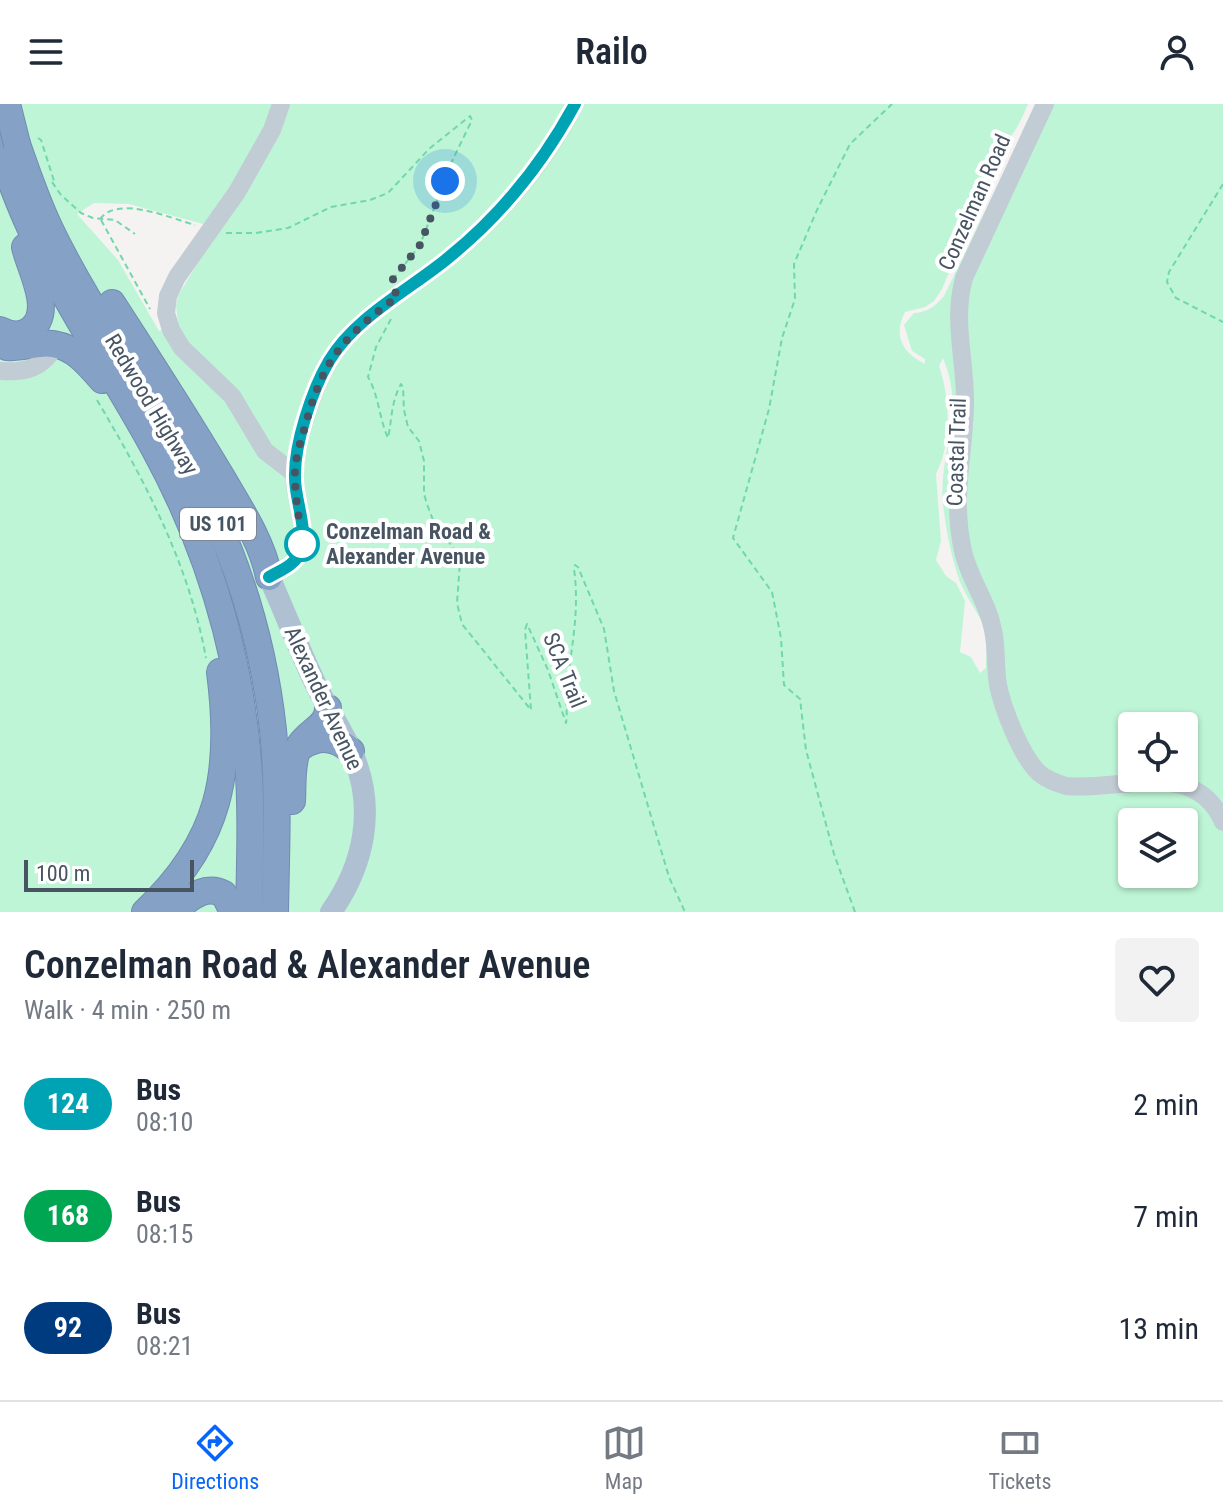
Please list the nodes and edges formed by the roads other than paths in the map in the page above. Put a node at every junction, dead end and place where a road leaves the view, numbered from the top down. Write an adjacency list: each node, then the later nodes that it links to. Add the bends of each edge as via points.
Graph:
1 (7, 104): 5 (highway, US 101, bridge)
2 (281, 104): 12 (street, via 261,151 185,264 168,296 166,313 185,352 232,396 265,451)
3 (575, 104): 12 (street, via 541,159 502,207 457,251 350,335 327,365)
4 (1045, 104): 18 (street, Conzelman Road, via 959,295 965,402 957,508 963,552 993,629 1001,698 1032,766 1066,786 1189,786 1213,804)
5 (18, 143): 6 (highway, Redwood Highway / US 101)
6 (21, 182): 7 (highway, via 23,242 41,308 27,332 13,335); 11 (highway, Redwood Highway / US 101, via 49,267); 14 (highway, via 50,197 197,436 252,534); 22 (highway, Redwood Highway / US 101, via 193,473 242,585 261,655 273,732)
7 (0, 330)
8 (56, 344): 9 (highway); 10 (street, via 37,367); 11 (highway, via 79,355)
9 (0, 346)
10 (0, 371)
11 (141, 425): 13 (highway, Redwood Highway / US 101)
12 (295, 474): 14 (street, via 301,548 290,565)
13 (196, 536): 19 (highway, via 221,679 221,784 198,850); 21 (highway, Redwood Highway / US 101, via 230,643 243,714 250,797)
14 (269, 577): 15 (main road, Alexander Avenue)
15 (328, 708): 16 (main road, Alexander Avenue); 17 (highway, via 325,722)
16 (351, 751): 17 (highway, via 322,739); 24 (main road, Alexander Avenue, via 364,793 363,841 354,872)
17 (296, 753): 23 (highway)
18 (1223, 822)
19 (153, 910): 20 (highway, via 211,890 224,894)
20 (233, 912)
21 (249, 912)
22 (275, 912)
23 (283, 912)
24 (331, 912)

